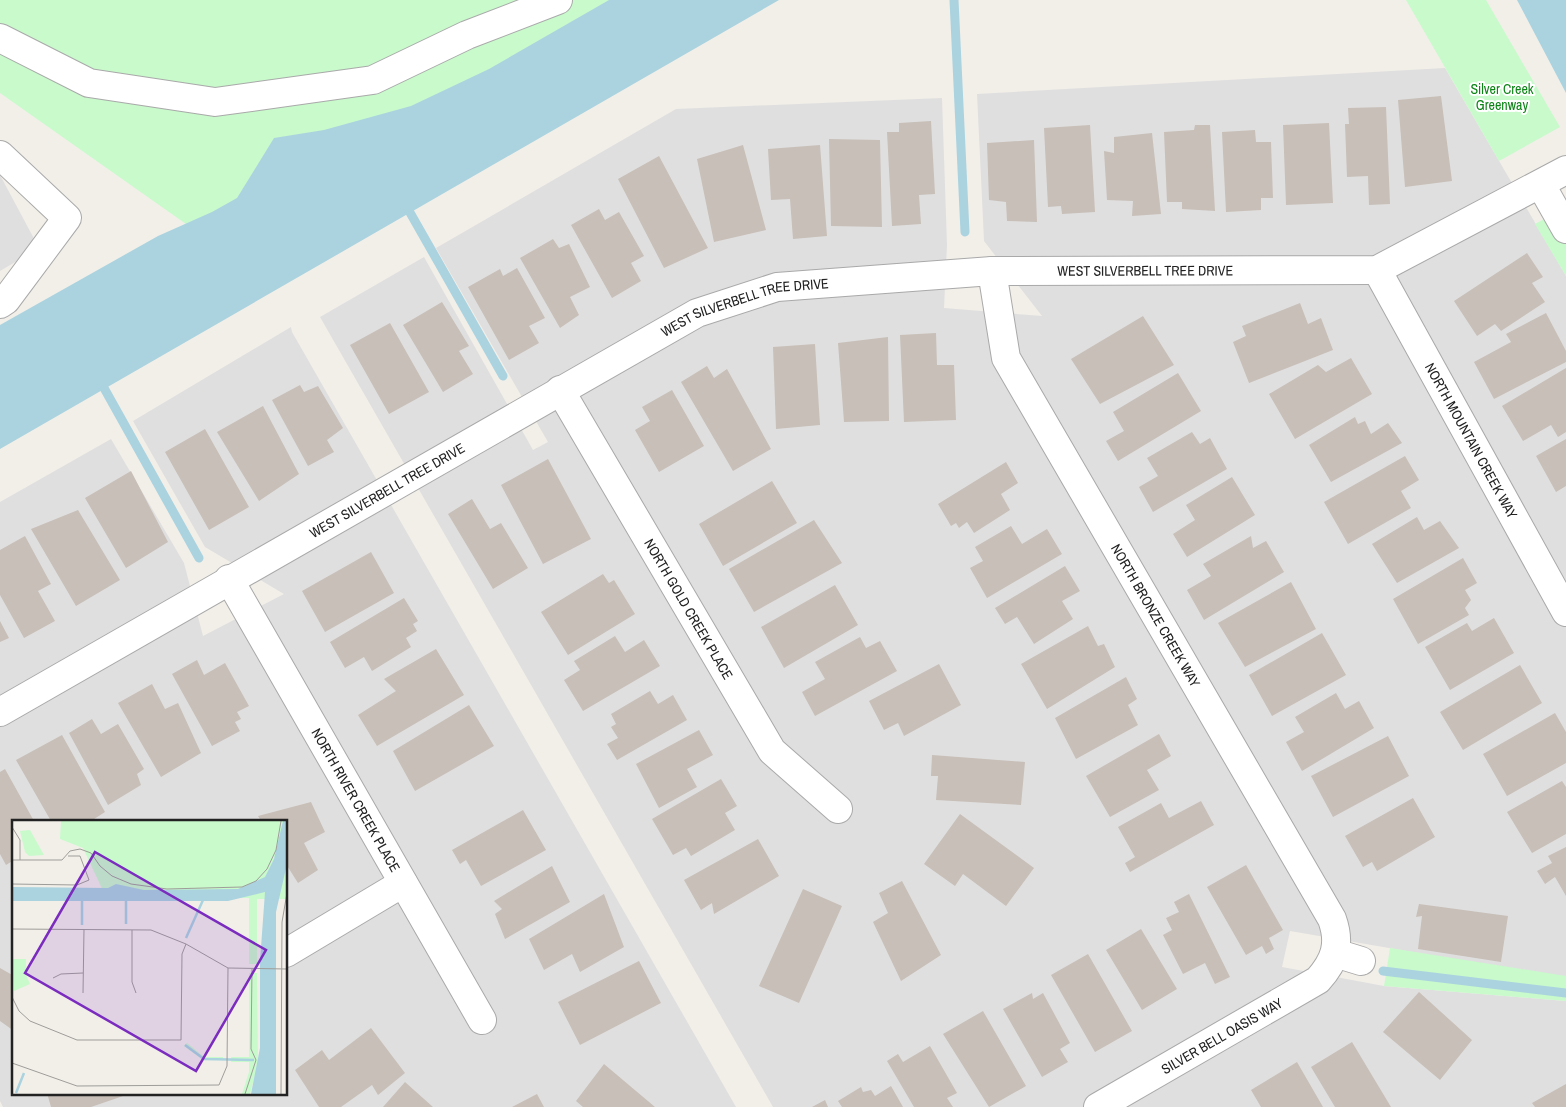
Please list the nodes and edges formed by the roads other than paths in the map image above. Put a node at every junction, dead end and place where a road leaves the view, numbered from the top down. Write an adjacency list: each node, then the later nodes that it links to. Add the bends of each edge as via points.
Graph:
1 (558, 0): 2 (street, via 467,35 373,80 215,102 89,83)
2 (0, 38)
3 (0, 156): 9 (street, via 67,218)
4 (1566, 170): 5 (street, WEST SILVERBELL TREE DRIVE)
5 (1541, 185): 6 (street); 7 (street, WEST SILVERBELL TREE DRIVE)
6 (1566, 229)
7 (1377, 270): 8 (street, WEST SILVERBELL TREE DRIVE); 12 (street, NORTH MOUNTAIN CREEK WAY)
8 (992, 271): 10 (street, WEST SILVERBELL TREE DRIVE, via 777,286 697,312); 17 (street, NORTH BRONZE CREEK WAY, via 1006,358 1332,919 1337,933)
9 (0, 304)
10 (560, 390): 11 (street, WEST SILVERBELL TREE DRIVE); 14 (street, NORTH GOLD CREEK PLACE, via 772,751)
11 (230, 579): 13 (street, WEST SILVERBELL TREE DRIVE); 15 (street, NORTH RIVER CREEK PLACE)
12 (1566, 612)
13 (0, 712)
14 (838, 809)
15 (403, 883): 16 (street); 19 (street, NORTH RIVER CREEK PLACE)
16 (288, 952)
17 (1335, 953): 18 (street); 20 (street, SILVER BELL OASIS WAY, via 1328,969 1307,989)
18 (1361, 960)
19 (482, 1020)
20 (1098, 1107)

